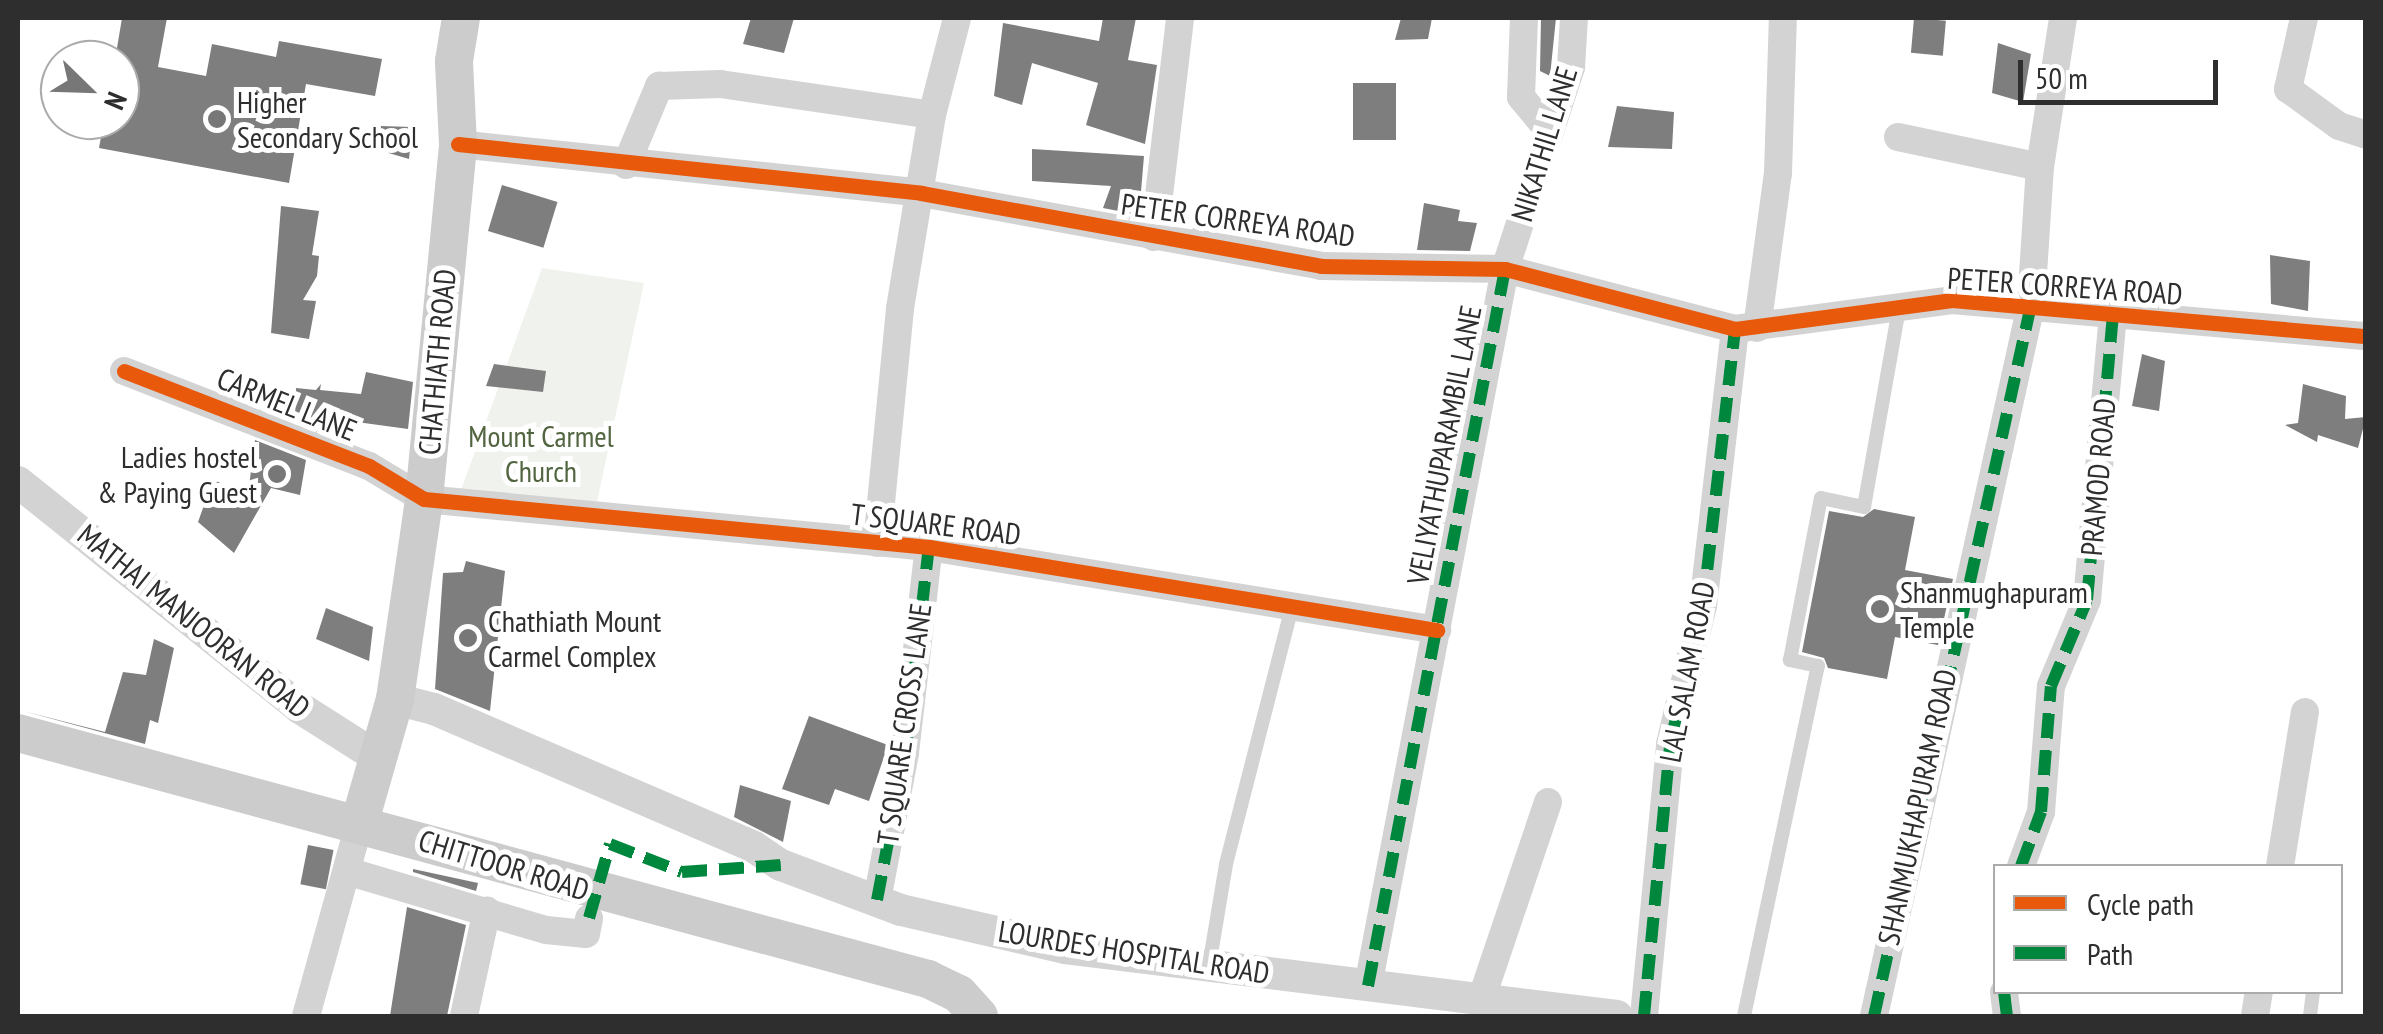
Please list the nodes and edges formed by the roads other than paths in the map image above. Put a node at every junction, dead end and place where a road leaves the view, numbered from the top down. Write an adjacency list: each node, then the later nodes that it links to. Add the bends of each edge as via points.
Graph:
1 (461, 18): 13 (main road, CHATHIATH ROAD, via 454,61)
2 (957, 18): 9 (street)
3 (1180, 18): 17 (street)
4 (1524, 18): 10 (street, via 1521,97)
5 (1574, 18): 10 (street, NIKATHIL LANE, via 1571,67)
6 (1783, 18): 22 (street, LAL SALAM ROAD, via 1778,174)
7 (2062, 18): 15 (street, SHANMUKHAPURAM ROAD)
8 (2304, 18): 11 (street, via 2288,89 2339,126)
9 (932, 114): 14 (street, via 720,84 659,86); 16 (street)
10 (1549, 132): 18 (street, NIKATHIL LANE)
11 (2366, 135)
12 (1898, 137): 15 (street)
13 (458, 144): 14 (street, PETER CORREYA ROAD); 26 (main road, CHATHIATH ROAD)
14 (626, 166): 16 (street, PETER CORREYA ROAD)
15 (2040, 167): 19 (street, SHANMUKHAPURAM ROAD)
16 (921, 193): 17 (street, PETER CORREYA ROAD); 27 (street, via 900,308)
17 (1154, 236): 18 (street, PETER CORREYA ROAD, via 1321,266)
18 (1505, 269): 22 (street, PETER CORREYA ROAD); 30 (street, VELIYATHUPARAMBIL LANE)
19 (2031, 305): 20 (street, PETER CORREYA ROAD, via 1952,300); 21 (street, PETER CORREYA ROAD); 52 (street, SHANMUKHAPURAM ROAD)
20 (1899, 308): 22 (street, PETER CORREYA ROAD); 51 (lane, via 1864,507 1821,498 1790,660 1818,666)
21 (2113, 316): 23 (street, PETER CORREYA ROAD); 37 (street, PRAMOD ROAD, via 2087,600 2051,686 2041,812)
22 (1746, 328): 50 (street, LAL SALAM ROAD, via 1703,606 1670,744)
23 (2366, 336)
24 (124, 371): 26 (street, CARMEL LANE, via 369,466)
25 (18, 482): 34 (street, MATHAI MANJOORAN ROAD, via 300,708)
26 (424, 499): 27 (street, T SQUARE ROAD); 31 (main road, CHATHIATH ROAD)
27 (878, 543): 28 (street, T SQUARE ROAD)
28 (928, 547): 29 (street, T SQUARE ROAD); 40 (street, T SQUARE CROSS LANE, via 905,753)
29 (1292, 606): 30 (street, T SQUARE ROAD); 43 (lane, via 1226,864)
30 (1437, 630): 44 (street, VELIYATHUPARAMBIL LANE)
31 (394, 699): 34 (main road, CHATHIATH ROAD); 40 (street, LOURDES HOSPITAL ROAD, via 434,710)
32 (2305, 712): 38 (street)
33 (18, 734): 36 (main road, CHITTOOR ROAD)
34 (374, 756): 36 (main road, CHATHIATH ROAD)
35 (1548, 802): 45 (street)
36 (360, 821): 39 (street); 48 (main road, CHITTOOR ROAD, via 673,915 928,979 959,994)
37 (2022, 864)
38 (2280, 864)
39 (350, 872): 41 (street); 46 (street)
40 (877, 900): 43 (street, LOURDES HOSPITAL ROAD, via 1065,948)
41 (488, 910): 42 (street, via 566,934 586,934); 47 (street)
42 (589, 918)
43 (1209, 966): 44 (street, LOURDES HOSPITAL ROAD)
44 (1368, 986): 45 (street, LOURDES HOSPITAL ROAD)
45 (1481, 1000): 49 (street, LOURDES HOSPITAL ROAD)
46 (306, 1016)
47 (464, 1016)
48 (979, 1016)
49 (1617, 1016)
50 (1644, 1016)
51 (1744, 1016)
52 (1874, 1016)

